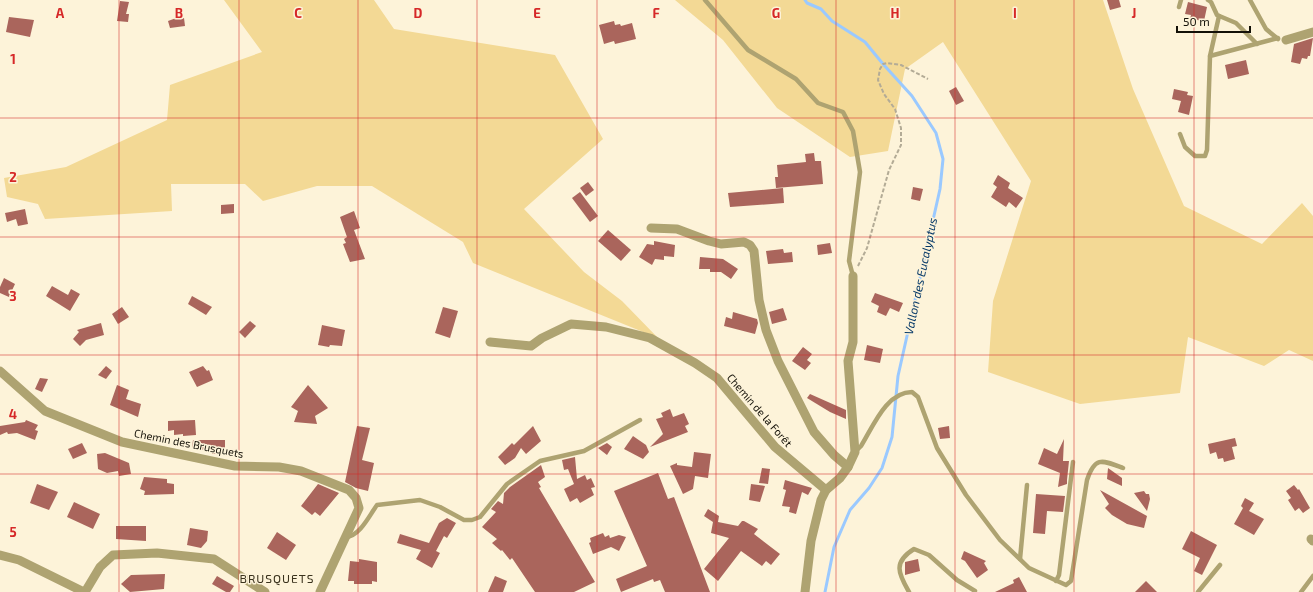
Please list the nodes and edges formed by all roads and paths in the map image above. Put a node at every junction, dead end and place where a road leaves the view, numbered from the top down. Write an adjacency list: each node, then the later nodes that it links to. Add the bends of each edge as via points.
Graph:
1 (705, 0): 16 (lane, via 748,50 796,79 818,103 842,112 853,131 860,172 849,261)
2 (1181, 0): 6 (lane)
3 (1208, 0): 8 (lane)
4 (1250, 0): 7 (lane)
5 (1256, 0): 7 (lane)
6 (1178, 7)
7 (1253, 7): 10 (lane, via 1266,29)
8 (1219, 16): 11 (lane, via 1236,23); 12 (lane)
9 (1313, 32): 10 (street)
10 (1282, 39): 11 (lane)
11 (1257, 44): 12 (lane)
12 (1210, 56): 14 (lane, via 1205,156 1195,156 1185,147)
13 (928, 79): 16 (path, via 901,65 887,62 880,69 878,80 895,109 901,128 901,145 889,170 867,248)
14 (1180, 134)
15 (651, 228): 22 (street, via 677,229 721,244 744,242 750,245 754,251 759,300 766,330 778,361 814,432)
16 (853, 276): 20 (street, via 853,342 848,361)
17 (490, 342): 25 (street, Chemin de la Forêt, via 531,346 572,324 606,327 650,338 717,378 775,447)
18 (0, 371): 26 (street, Chemin des Brusquets, via 45,411 122,442 235,466 301,470 349,490 356,498 359,508)
19 (640, 420): 26 (lane, via 584,451 540,461 507,484 480,517 464,520 420,500 377,505 352,537)
20 (855, 452): 22 (street); 28 (lane, via 891,400 904,392 912,392 918,397 938,448 966,495 1000,540)
21 (1074, 462): 31 (lane, via 1059,575)
22 (848, 467): 25 (street)
23 (1123, 468): 31 (lane, via 1105,461 1091,468 1071,581 1066,585)
24 (1027, 485): 28 (lane)
25 (826, 490): 36 (street, via 811,541)
26 (344, 538): 35 (street, Chemin des Brusquets)
27 (0, 555): 33 (street, via 19,560)
28 (1020, 559): 31 (lane, via 1029,568)
29 (1220, 565): 38 (lane)
30 (1313, 576): 39 (lane)
31 (1056, 581)
32 (975, 591): 37 (lane, via 956,580 929,555 914,549 904,555 900,564 900,577)
33 (84, 592): 34 (street, via 100,567 113,555 156,553 214,559)
34 (265, 592)
35 (320, 592)
36 (805, 592)
37 (909, 592)
38 (1198, 592)
39 (1301, 592)

